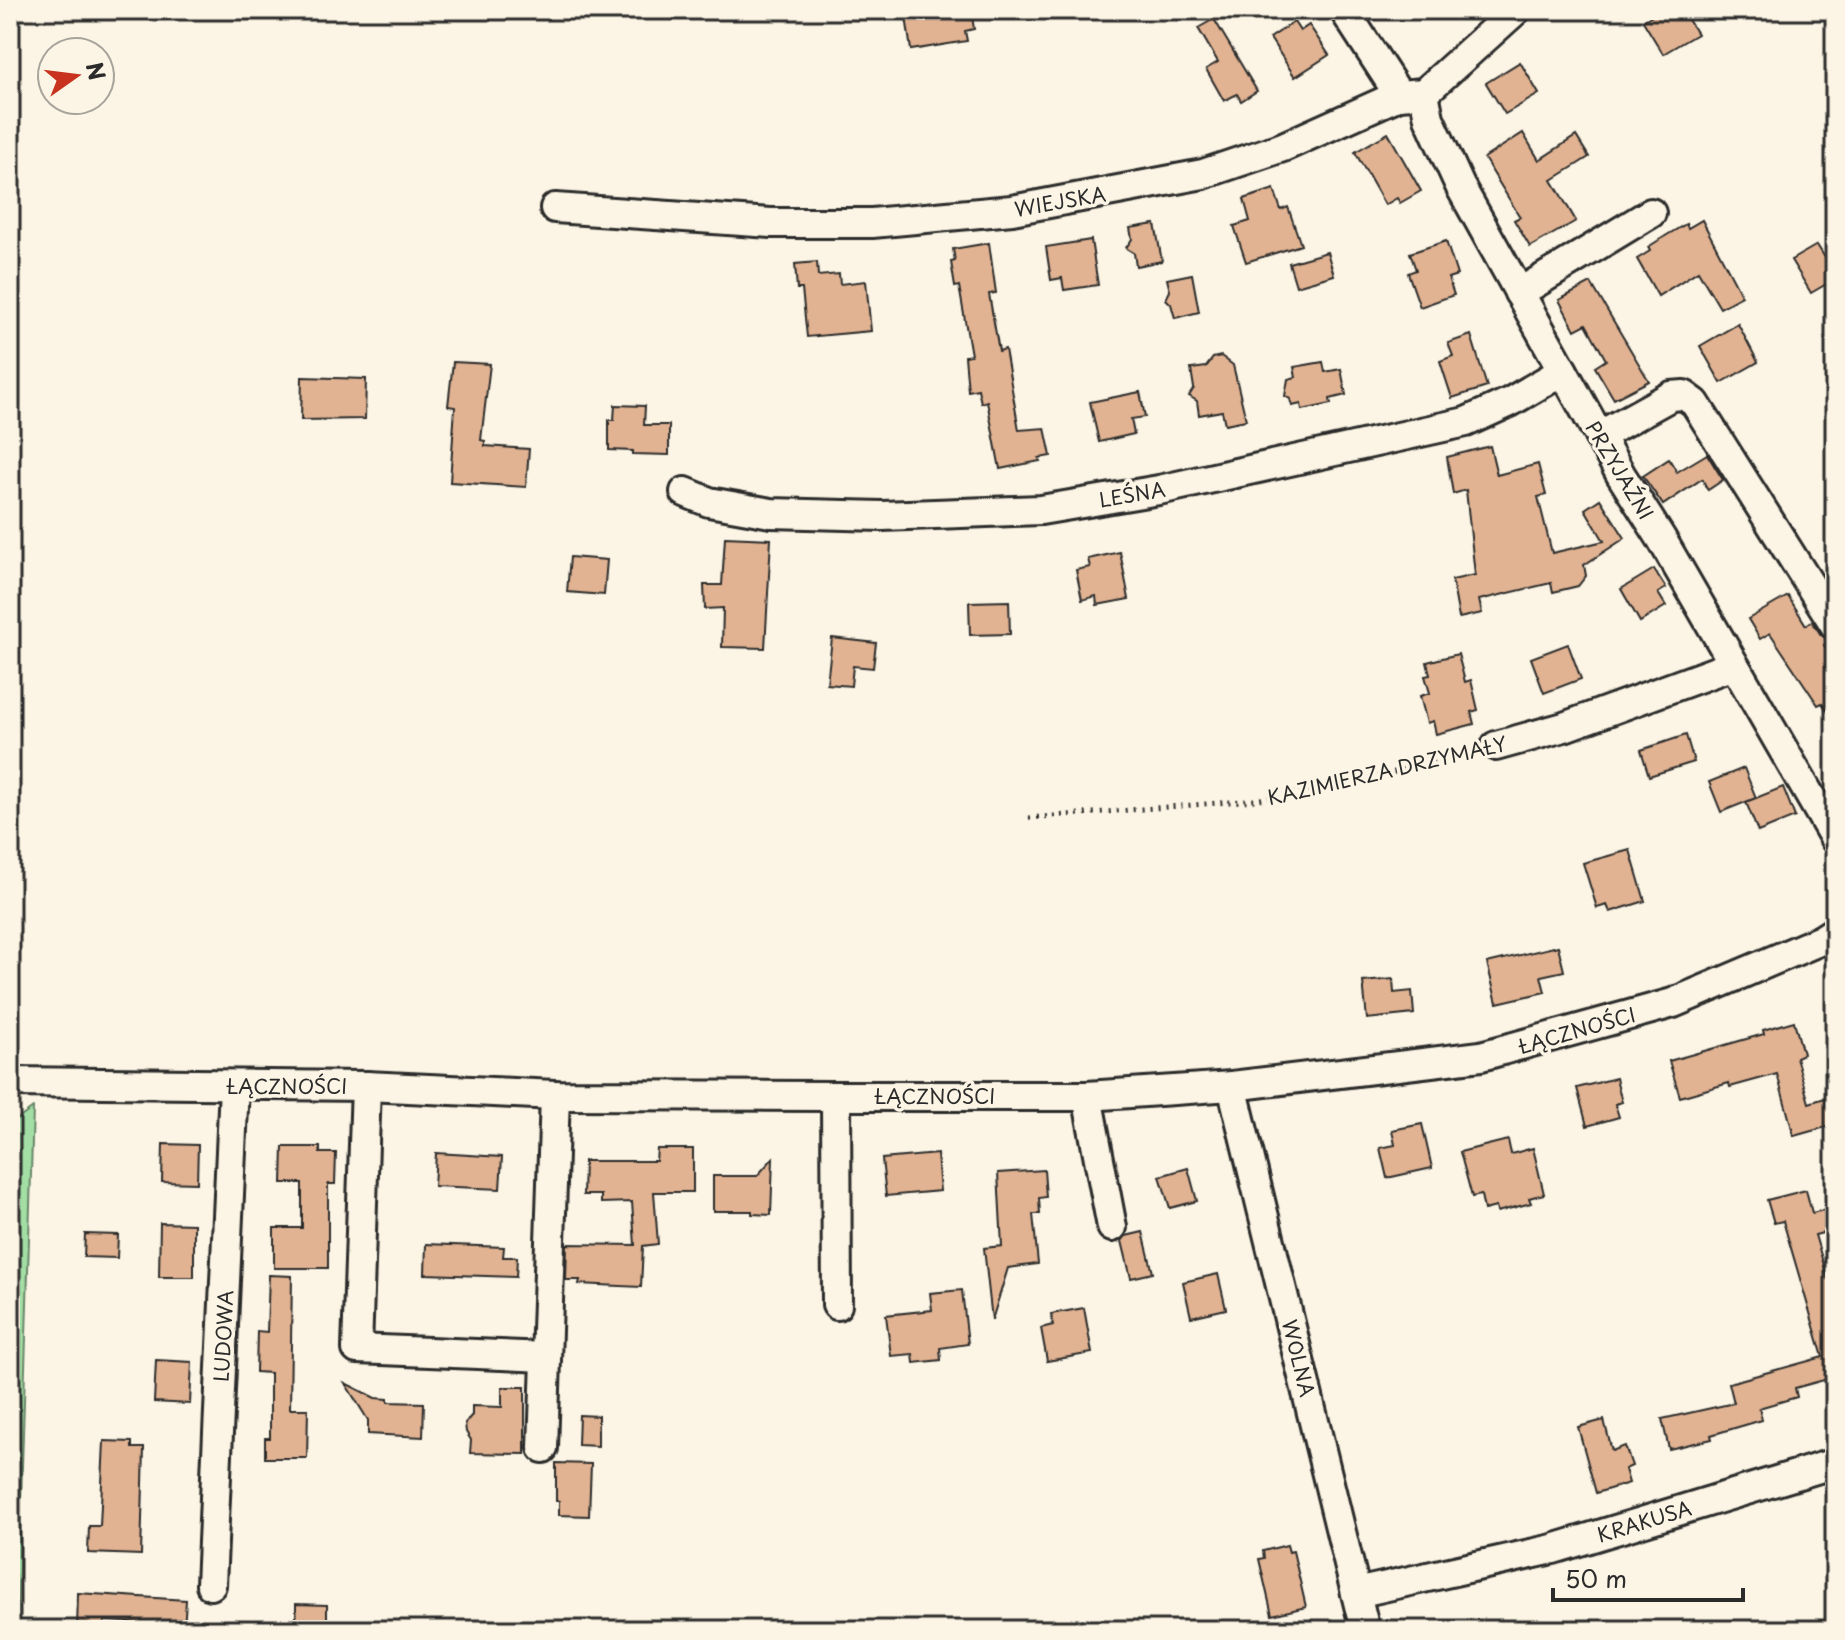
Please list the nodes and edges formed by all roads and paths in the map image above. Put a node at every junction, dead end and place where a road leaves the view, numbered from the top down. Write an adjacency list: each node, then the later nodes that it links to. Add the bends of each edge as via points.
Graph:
1 (1344, 10): 3 (street, PRZYJAŹNI)
2 (1516, 10): 3 (street, WIEJSKA)
3 (1411, 94): 4 (street, WIEJSKA, via 1203,174 1012,210 872,223 771,223); 6 (street, PRZYJAŹNI, via 1429,118)
4 (555, 208)
5 (1651, 213): 6 (street)
6 (1519, 293): 7 (street, PRZYJAŹNI)
7 (1563, 371): 8 (street, PRZYJAŹNI); 9 (street, LEŚNA, via 1466,422 1159,490 1041,510 882,516 771,513 709,502)
8 (1599, 436): 10 (street, via 1671,396 1684,395 1695,403); 11 (street, PRZYJAŹNI)
9 (685, 492)
10 (1835, 625)
11 (1733, 665): 12 (street, KAZIMIERZA DRZYMAŁY, via 1564,727); 14 (street, PRZYJAŹNI)
12 (1496, 746): 13 (path, KAZIMIERZA DRZYMAŁY, via 1255,800)
13 (1029, 818)
14 (1835, 839)
15 (1835, 931): 19 (street, ŁĄCZNOŚCI, via 1673,1003 1481,1056)
16 (10, 1082): 17 (street, ŁĄCZNOŚCI)
17 (234, 1086): 18 (street, ŁĄCZNOŚCI); 28 (street, LUDOWA)
18 (366, 1086): 20 (street, ŁĄCZNOŚCI); 25 (street, via 357,1349)
19 (1232, 1086): 22 (street, ŁĄCZNOŚCI); 29 (street, WOLNA)
20 (555, 1095): 21 (street, ŁĄCZNOŚCI); 25 (street)
21 (836, 1096): 22 (street, ŁĄCZNOŚCI); 24 (street)
22 (1087, 1096): 23 (street)
23 (1112, 1227)
24 (837, 1305)
25 (546, 1357): 26 (street)
26 (543, 1448)
27 (1835, 1463): 29 (street, KRAKUSA, via 1553,1549)
28 (211, 1585)
29 (1356, 1593): 30 (street, WOLNA)
30 (1365, 1630)

